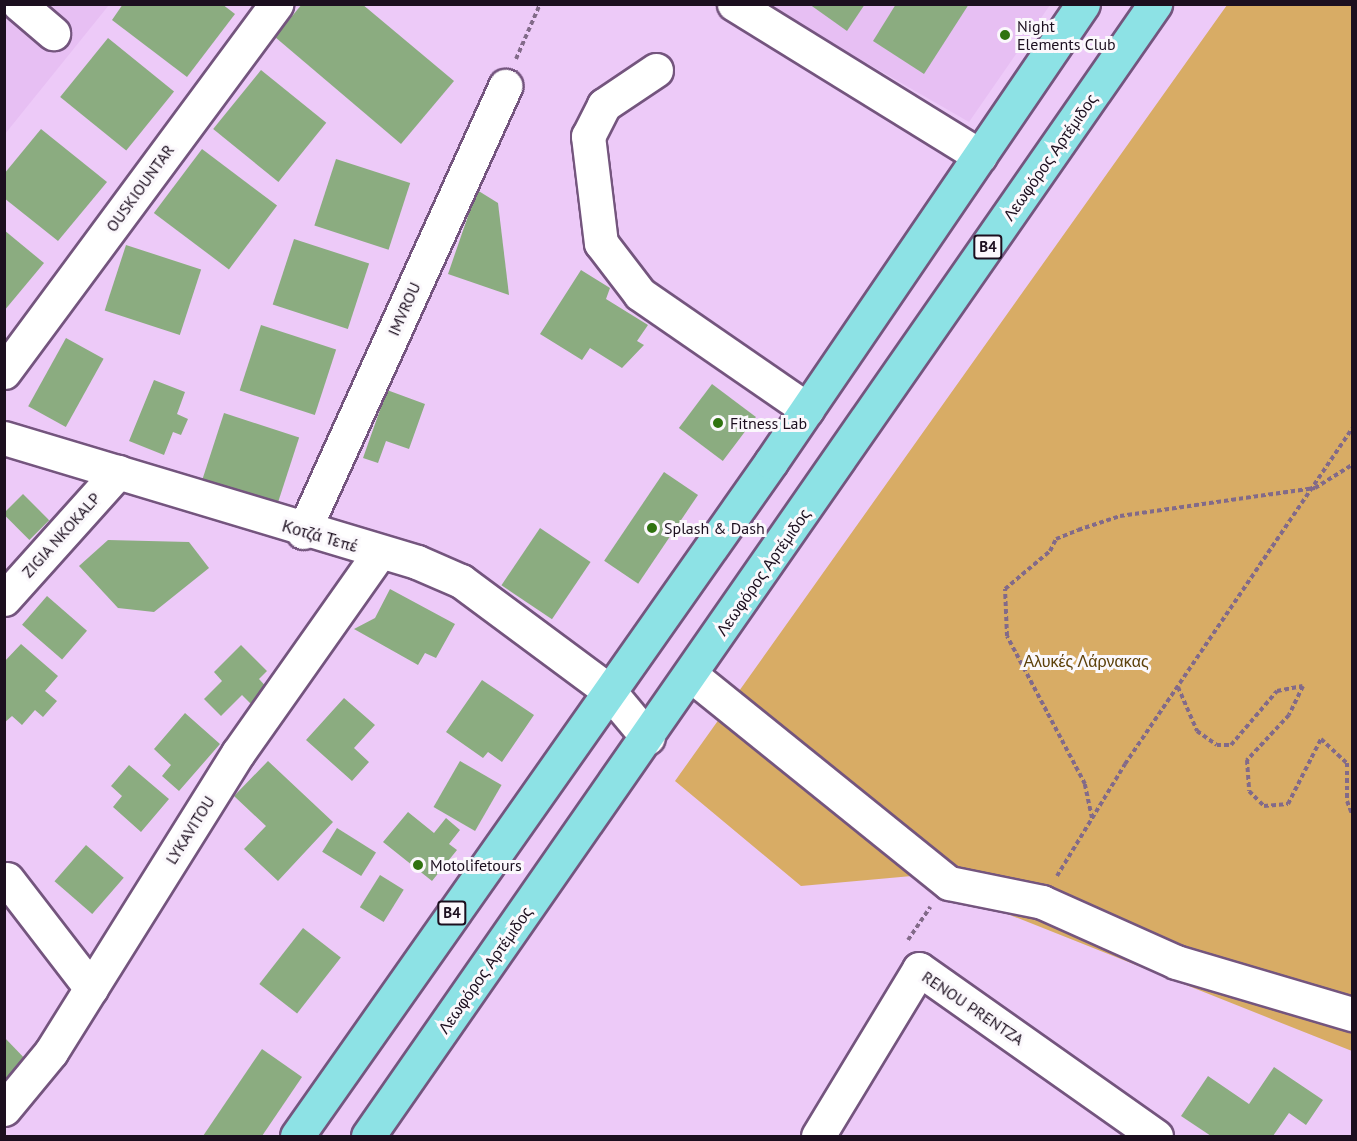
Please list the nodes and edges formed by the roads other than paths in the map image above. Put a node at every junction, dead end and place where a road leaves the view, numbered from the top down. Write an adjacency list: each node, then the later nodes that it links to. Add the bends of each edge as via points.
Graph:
1 (19, 4): 6 (street)
2 (276, 4): 10 (street, OUSKIOUNTAR)
3 (734, 4): 9 (street)
4 (1083, 4): 9 (main road, B4)
5 (1155, 4): 17 (main road, Λεωφόρος Αρτέμιδος / B4)
6 (53, 33)
7 (656, 70): 11 (street, via 604,105 588,136 601,243 640,294)
8 (505, 86): 14 (street, IMVROU)
9 (980, 156): 11 (main road, B4)
10 (4, 372)
11 (807, 409): 18 (main road, B4)
12 (4, 438): 13 (street, Κοτζά Τεπέ)
13 (118, 472): 14 (street, Κοτζά Τεπέ); 16 (street, ZIGIA NKOKALP)
14 (303, 532): 15 (street, Κοτζά Τεπέ)
15 (379, 553): 18 (street, Κοτζά Τεπέ, via 461,581); 21 (street, LYKAVITOU, via 238,753)
16 (4, 599)
17 (691, 675): 19 (main road, Λεωφόρος Αρτέμιδος / B4); 22 (street, via 949,883 1042,902 1176,962)
18 (608, 690): 19 (street, Κοτζά Τεπέ); 24 (main road, B4)
19 (648, 738): 25 (main road, Λεωφόρος Αρτέμιδος / B4)
20 (7, 879): 21 (street)
21 (91, 988): 23 (street, LYKAVITOU, via 51,1052)
22 (1353, 1014)
23 (4, 1109)
24 (297, 1137)
25 (368, 1137)
26 (818, 1137): 27 (street, RENOU PRENTZA, via 920,969)
27 (1156, 1137)

